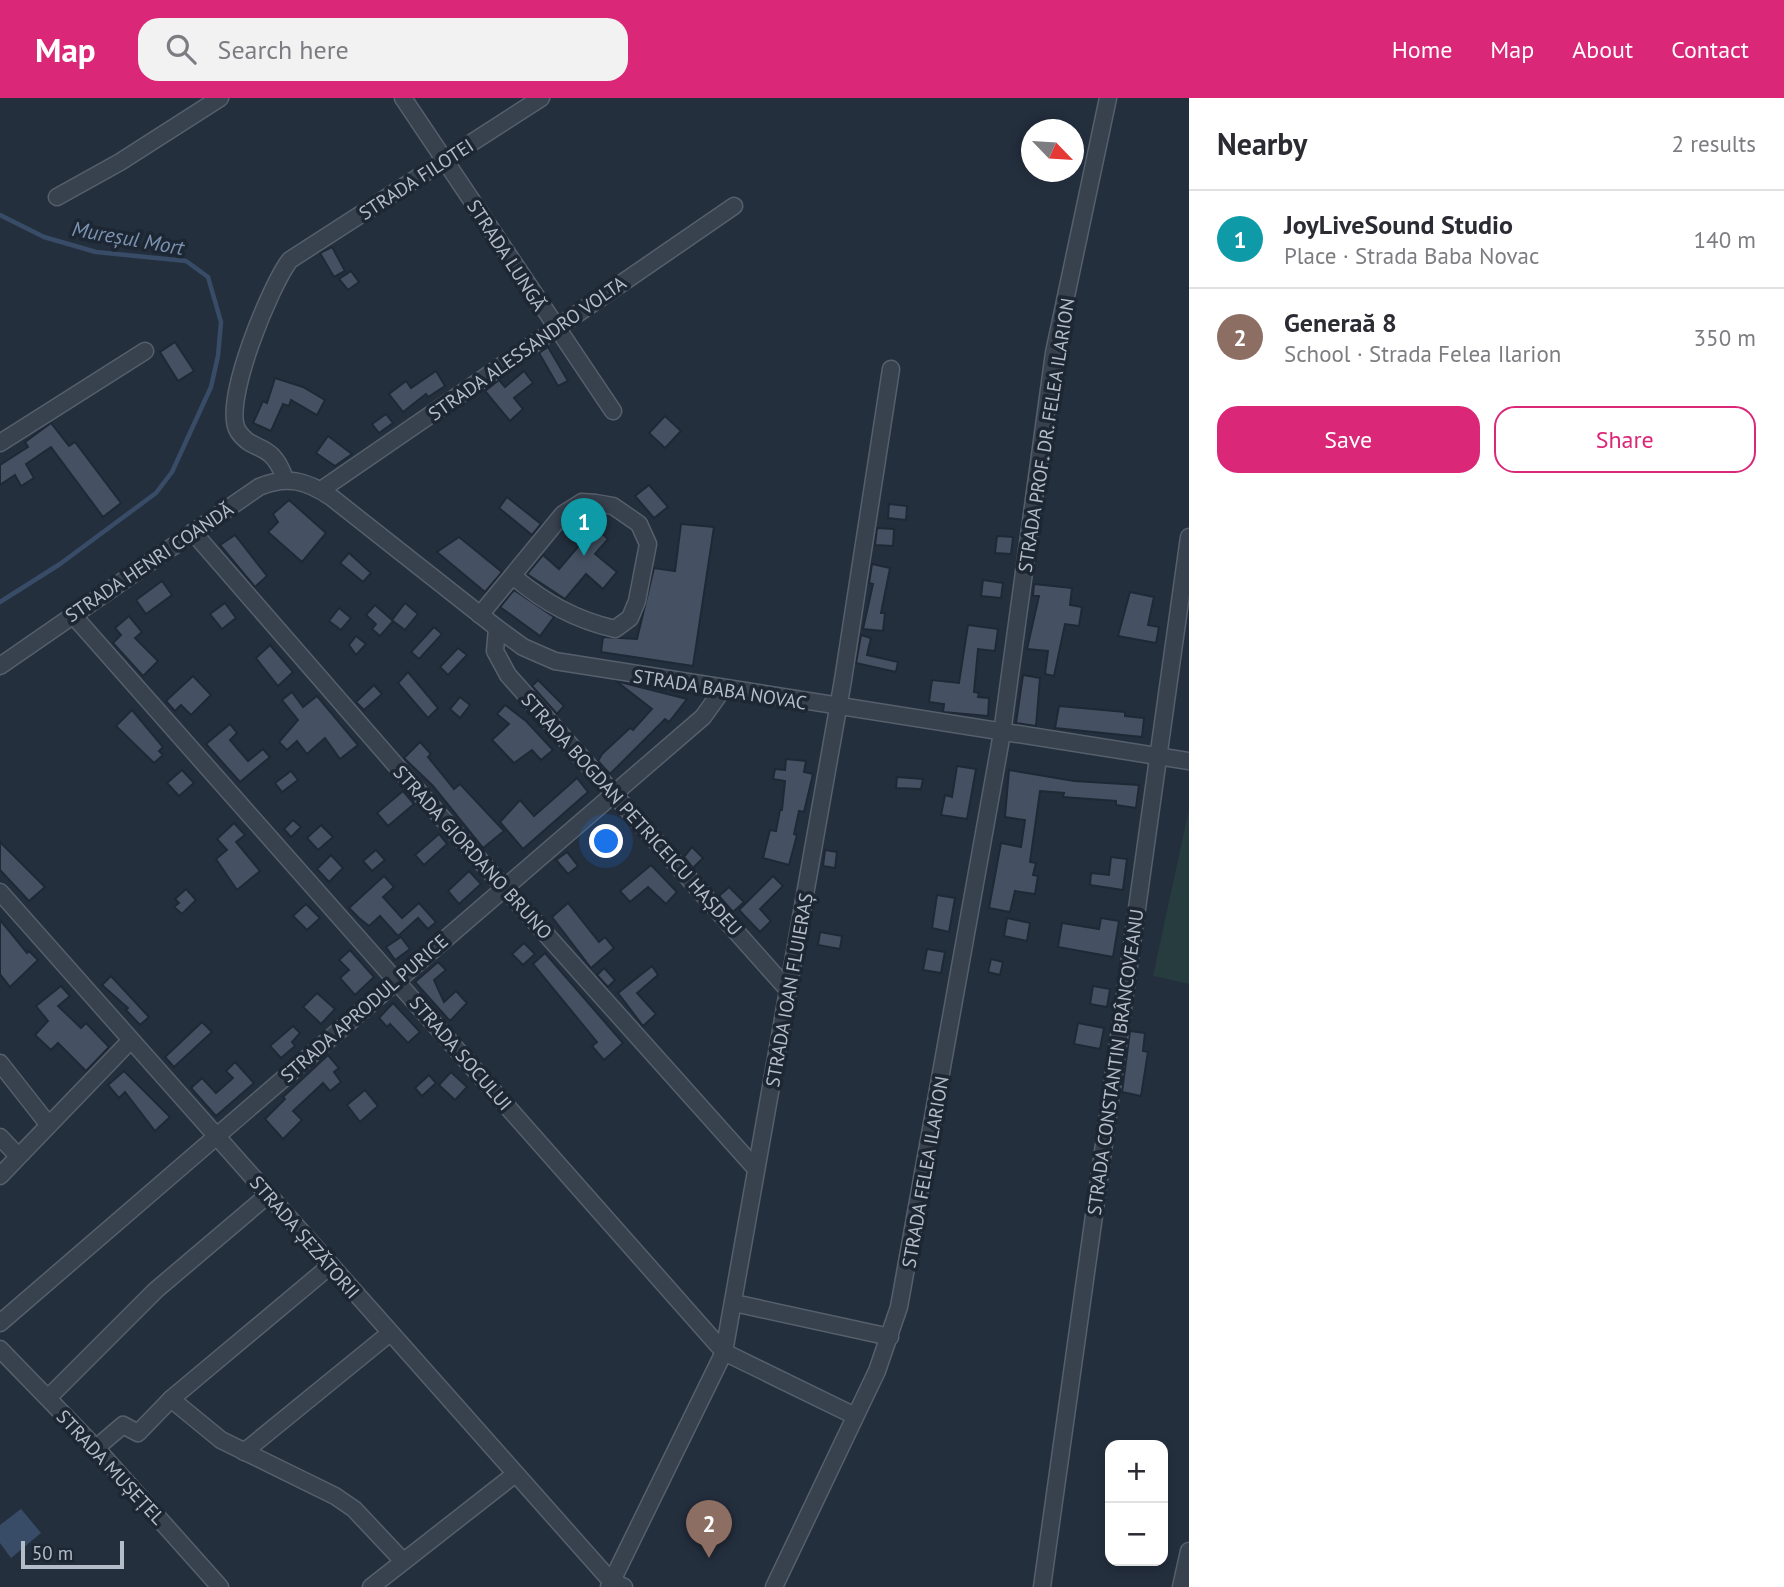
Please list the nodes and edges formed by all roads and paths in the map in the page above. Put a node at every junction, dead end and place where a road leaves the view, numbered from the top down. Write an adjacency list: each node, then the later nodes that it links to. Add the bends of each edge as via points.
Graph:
1 (220, 98): 6 (street)
2 (403, 98): 5 (street, STRADA LUNGĂ)
3 (541, 98): 5 (street, STRADA FILOTEI)
4 (1108, 98): 24 (street, STRADA PROF. DR. FELEA ILARION, via 1054,353)
5 (446, 161): 8 (street, STRADA LUNGĂ); 13 (street, STRADA FILOTEI, via 290,260 271,290 238,389 235,419 241,435 275,457)
6 (57, 197)
7 (734, 206): 8 (street, STRADA ALESSANDRO VOLTA)
8 (555, 328): 11 (street, STRADA LUNGĂ); 14 (street, STRADA ALESSANDRO VOLTA)
9 (145, 351): 12 (street)
10 (891, 369): 23 (street, STRADA IOAN FLUIERAȘ)
11 (613, 411)
12 (0, 443)
13 (285, 479): 14 (street); 15 (street, STRADA HENRI COANDĂ, via 260,487)
14 (314, 487): 19 (street, STRADA BABA NOVAC)
15 (193, 532): 18 (street, STRADA HENRI COANDĂ); 28 (street, STRADA GIORDANO BRUNO)
16 (1189, 537): 25 (street, STRADA CONSTANTIN BRÂNCOVEANU)
17 (514, 577): 17 (street, via 560,610 615,629 630,618 637,601 648,544 639,524 612,506 582,502 563,514); 19 (street)
18 (72, 614): 21 (street, STRADA HENRI COANDĂ); 30 (street, STRADA SOCULUI)
19 (481, 615): 20 (street, STRADA BABA NOVAC)
20 (497, 628): 22 (street, STRADA BABA NOVAC, via 530,651 555,661); 27 (street, STRADA BOGDAN PETRICEICU HAȘDEU, via 495,651 508,675)
21 (0, 666)
22 (723, 689): 23 (street, STRADA BABA NOVAC); 27 (street, STRADA APRODUL PURICE, via 703,716)
23 (839, 708): 24 (street, STRADA BABA NOVAC); 31 (street, STRADA IOAN FLUIERAȘ)
24 (1002, 733): 25 (street, STRADA BABA NOVAC); 45 (street, STRADA FELEA ILARION, via 908,1270)
25 (1158, 757): 26 (street, STRADA BABA NOVAC); 61 (street, STRADA CONSTANTIN BRÂNCOVEANU)
26 (1189, 761)
27 (613, 793): 28 (street, STRADA APRODUL PURICE); 31 (street, STRADA BOGDAN PETRICEICU HAȘDEU)
28 (504, 887): 30 (street, STRADA APRODUL PURICE); 38 (street, STRADA GIORDANO BRUNO)
29 (0, 892): 32 (street, STRADA ȘEZĂTORII)
30 (396, 981): 35 (street, STRADA APRODUL PURICE); 47 (street, STRADA SOCULUI)
31 (789, 991): 38 (street, STRADA IOAN FLUIERAȘ)
32 (130, 1041): 34 (street); 35 (street, STRADA ȘEZĂTORII)
33 (0, 1063): 34 (street)
34 (48, 1124): 37 (street)
35 (216, 1135): 40 (street, STRADA ȘEZĂTORII); 43 (street, STRADA APRODUL PURICE)
36 (0, 1137): 37 (street)
37 (18, 1156): 39 (street)
38 (756, 1169): 42 (street, STRADA IOAN FLUIERAȘ)
39 (0, 1176)
40 (268, 1195): 41 (street, STRADA ȘEZĂTORII); 48 (street, via 156,1290)
41 (330, 1266): 44 (street, STRADA ȘEZĂTORII); 49 (street)
42 (734, 1303): 45 (street); 47 (street, STRADA IOAN FLUIERAȘ)
43 (0, 1322)
44 (390, 1333): 52 (street); 53 (street, STRADA ȘEZĂTORII)
45 (890, 1337): 50 (street, STRADA FELEA ILARION)
46 (0, 1349): 48 (street, STRADA MUȘEȚEL)
47 (724, 1352): 50 (street, STRADA SOCULUI); 56 (street, STRADA IOAN FLUIERAȘ)
48 (48, 1398): 51 (street, STRADA MUȘEȚEL)
49 (172, 1399): 51 (street, via 138,1433 121,1426); 52 (street, via 209,1432)
50 (855, 1416): 60 (street, STRADA FELEA ILARION)
51 (96, 1448): 58 (street, STRADA MUȘEȚEL)
52 (244, 1452): 55 (street, via 335,1496 354,1509)
53 (514, 1475): 55 (street); 56 (street, STRADA ȘEZĂTORII)
54 (1189, 1551): 57 (street)
55 (402, 1560): 59 (street)
56 (615, 1585)
57 (1184, 1586)
58 (220, 1587)
59 (371, 1587)
60 (774, 1587)
61 (1042, 1587)

